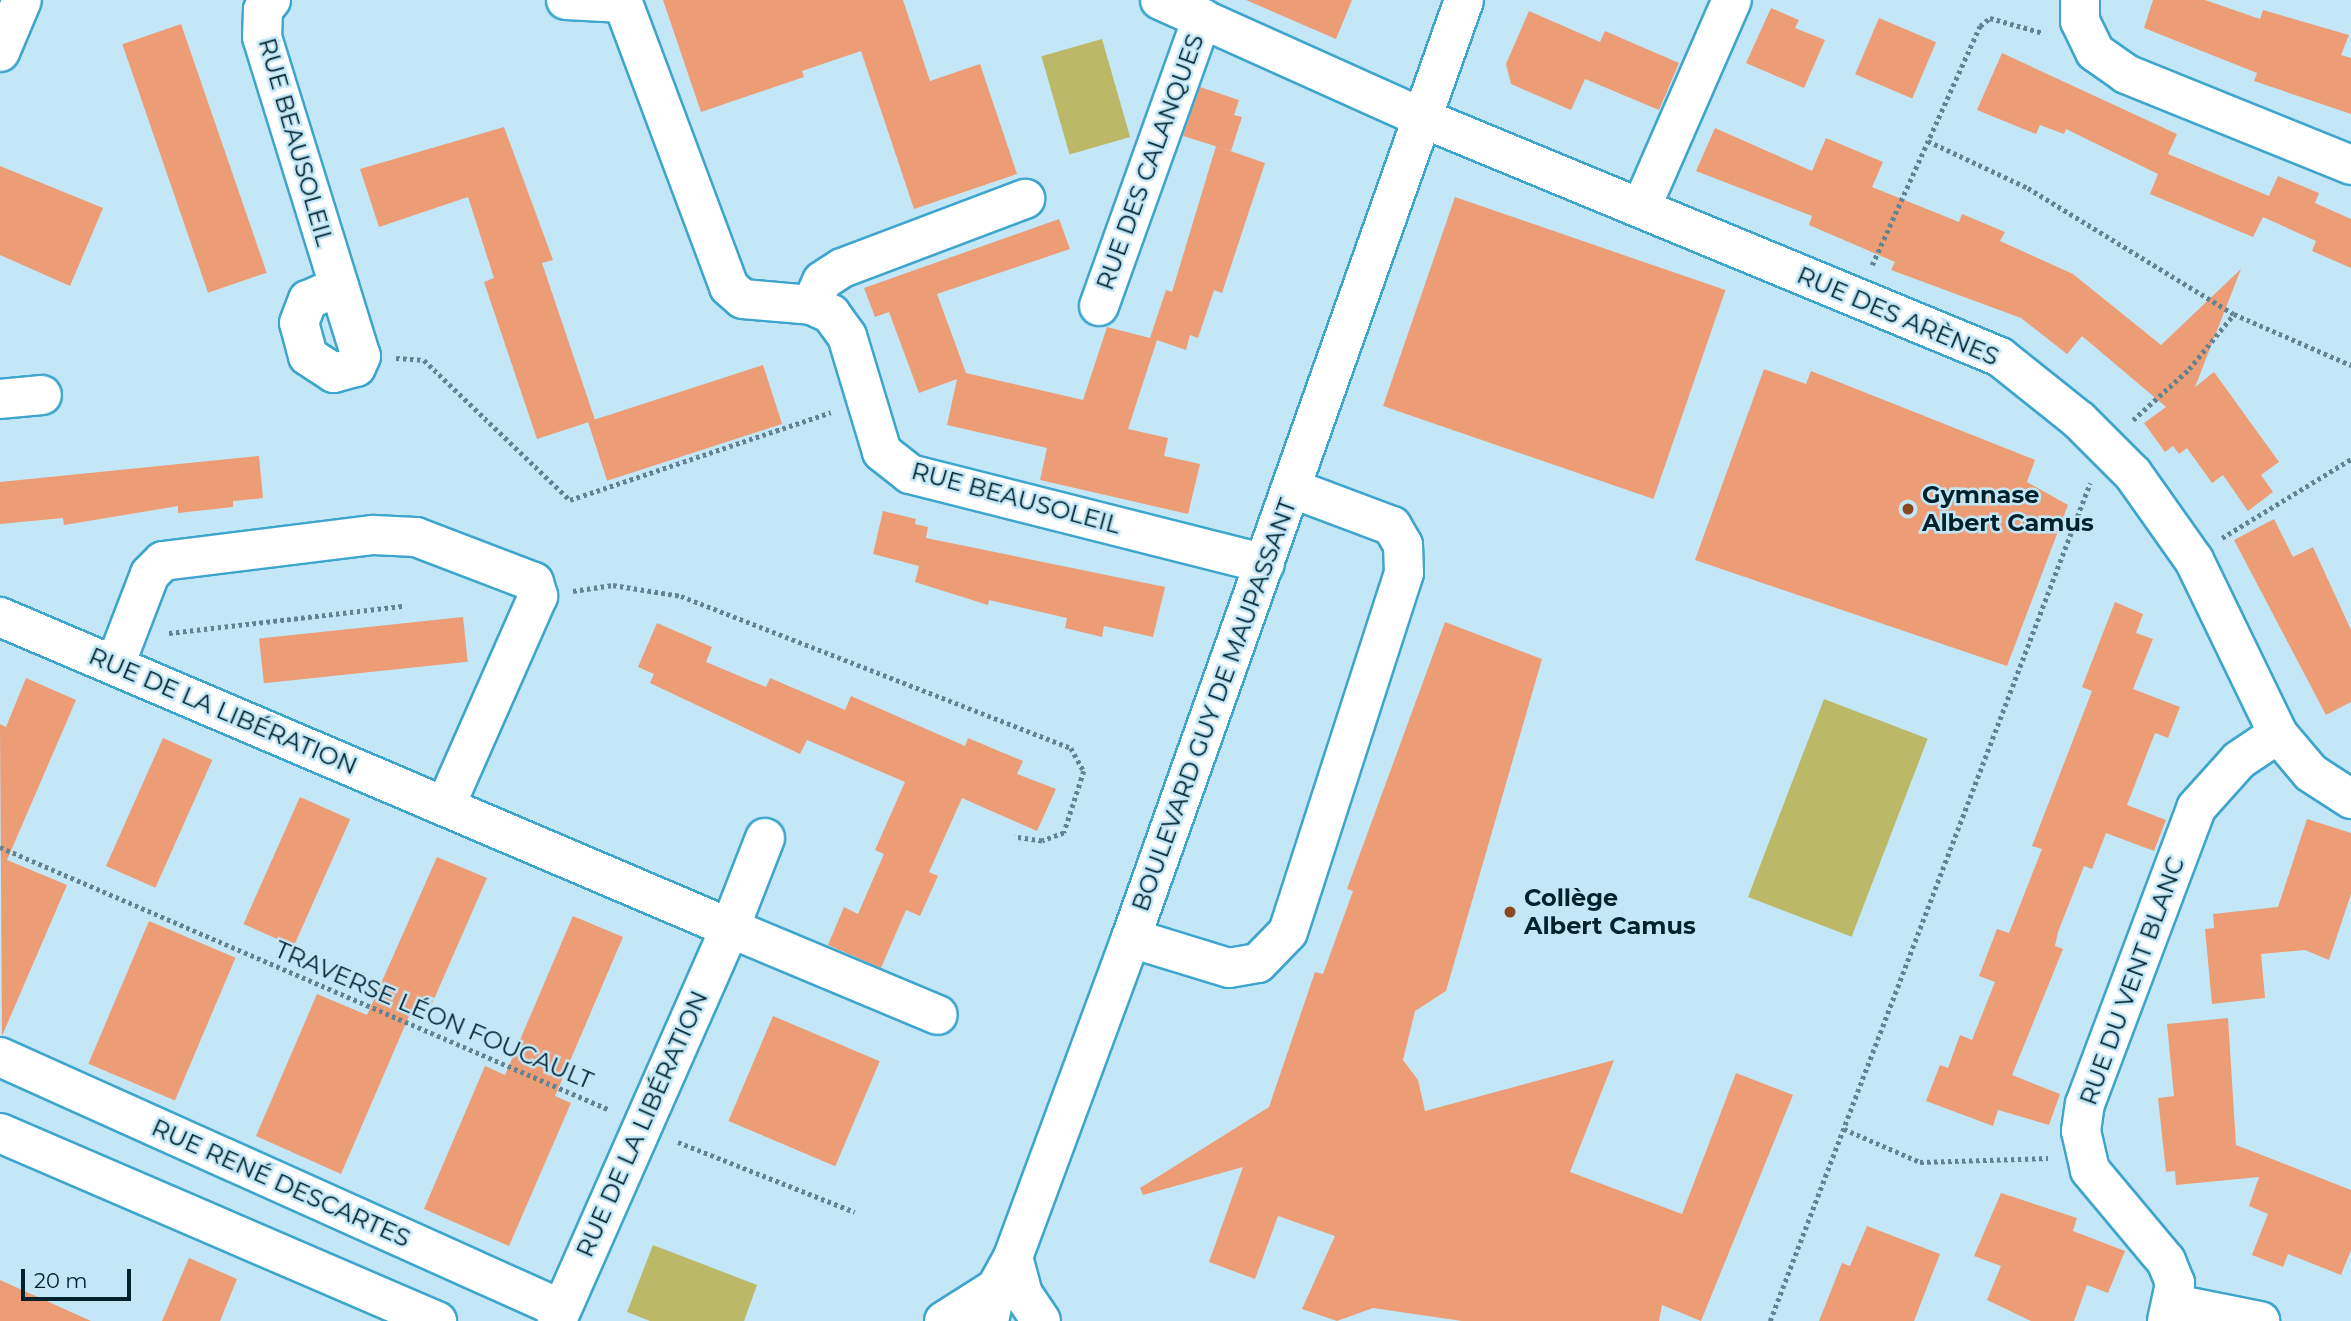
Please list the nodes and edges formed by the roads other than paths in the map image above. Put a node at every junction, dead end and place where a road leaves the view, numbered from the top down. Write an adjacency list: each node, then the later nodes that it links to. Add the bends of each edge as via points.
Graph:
1 (22, 0): 10 (street)
2 (271, 0): 15 (street, RUE BEAUSOLEIL, via 263,10 262,37)
3 (566, 0): 7 (street)
4 (1160, 0): 9 (street, RUE DES CALANQUES)
5 (1464, 0): 11 (street, BOULEVARD GUY DE MAUPASSANT)
6 (1732, 0): 14 (street)
7 (623, 2): 16 (street, via 729,288 743,299)
8 (2080, 11): 12 (street, via 2095,52 2126,74)
9 (1202, 18): 11 (street, RUE DES CALANQUES); 17 (street, RUE DES CALANQUES)
10 (0, 52)
11 (1422, 118): 14 (street, RUE DES ARÈNES); 20 (street, BOULEVARD GUY DE MAUPASSANT)
12 (2351, 165)
13 (1025, 199): 16 (street, via 842,268 822,281)
14 (1641, 208): 24 (street, RUE DES ARÈNES, via 2000,357 2133,474 2194,561)
15 (339, 286): 15 (street, RUE BEAUSOLEIL, via 308,300 301,310 300,338 319,368 334,373 356,367 361,356)
16 (811, 304): 21 (street, RUE BEAUSOLEIL, via 831,314 847,336 882,452 910,474)
17 (1099, 306)
18 (42, 395): 19 (street)
19 (0, 399)
20 (1291, 488): 21 (street, BOULEVARD GUY DE MAUPASSANT); 29 (street, via 1392,526 1403,545 1404,573 1288,932 1258,963 1229,968)
21 (1265, 564): 29 (street, BOULEVARD GUY DE MAUPASSANT)
22 (0, 617): 23 (street, RUE DE LA LIBÉRATION)
23 (115, 665): 26 (street, RUE DE LA LIBÉRATION); 26 (street, via 150,574 163,561 373,535 416,537 534,582 538,596)
24 (2278, 734): 25 (street, RUE DES ARÈNES, via 2311,773); 34 (street, RUE DU VENT BLANC, via 2239,760 2196,808 2085,1104 2083,1150 2101,1188 2166,1261 2175,1283)
25 (2351, 799)
26 (446, 805): 28 (street, RUE DE LA LIBÉRATION)
27 (765, 838): 28 (street, RUE DE LA LIBÉRATION)
28 (730, 928): 30 (street); 35 (street, RUE DE LA LIBÉRATION, via 640,1123)
29 (1131, 937): 33 (street, BOULEVARD GUY DE MAUPASSANT)
30 (938, 1015)
31 (0, 1057): 35 (street, RUE RENÉ DESCARTES)
32 (0, 1133): 36 (street)
33 (999, 1289): 37 (street); 38 (street, via 1023,1294)
34 (2170, 1312): 39 (street)
35 (559, 1315)
36 (438, 1321)
37 (944, 1321)
38 (1041, 1321)
39 (2260, 1321)

